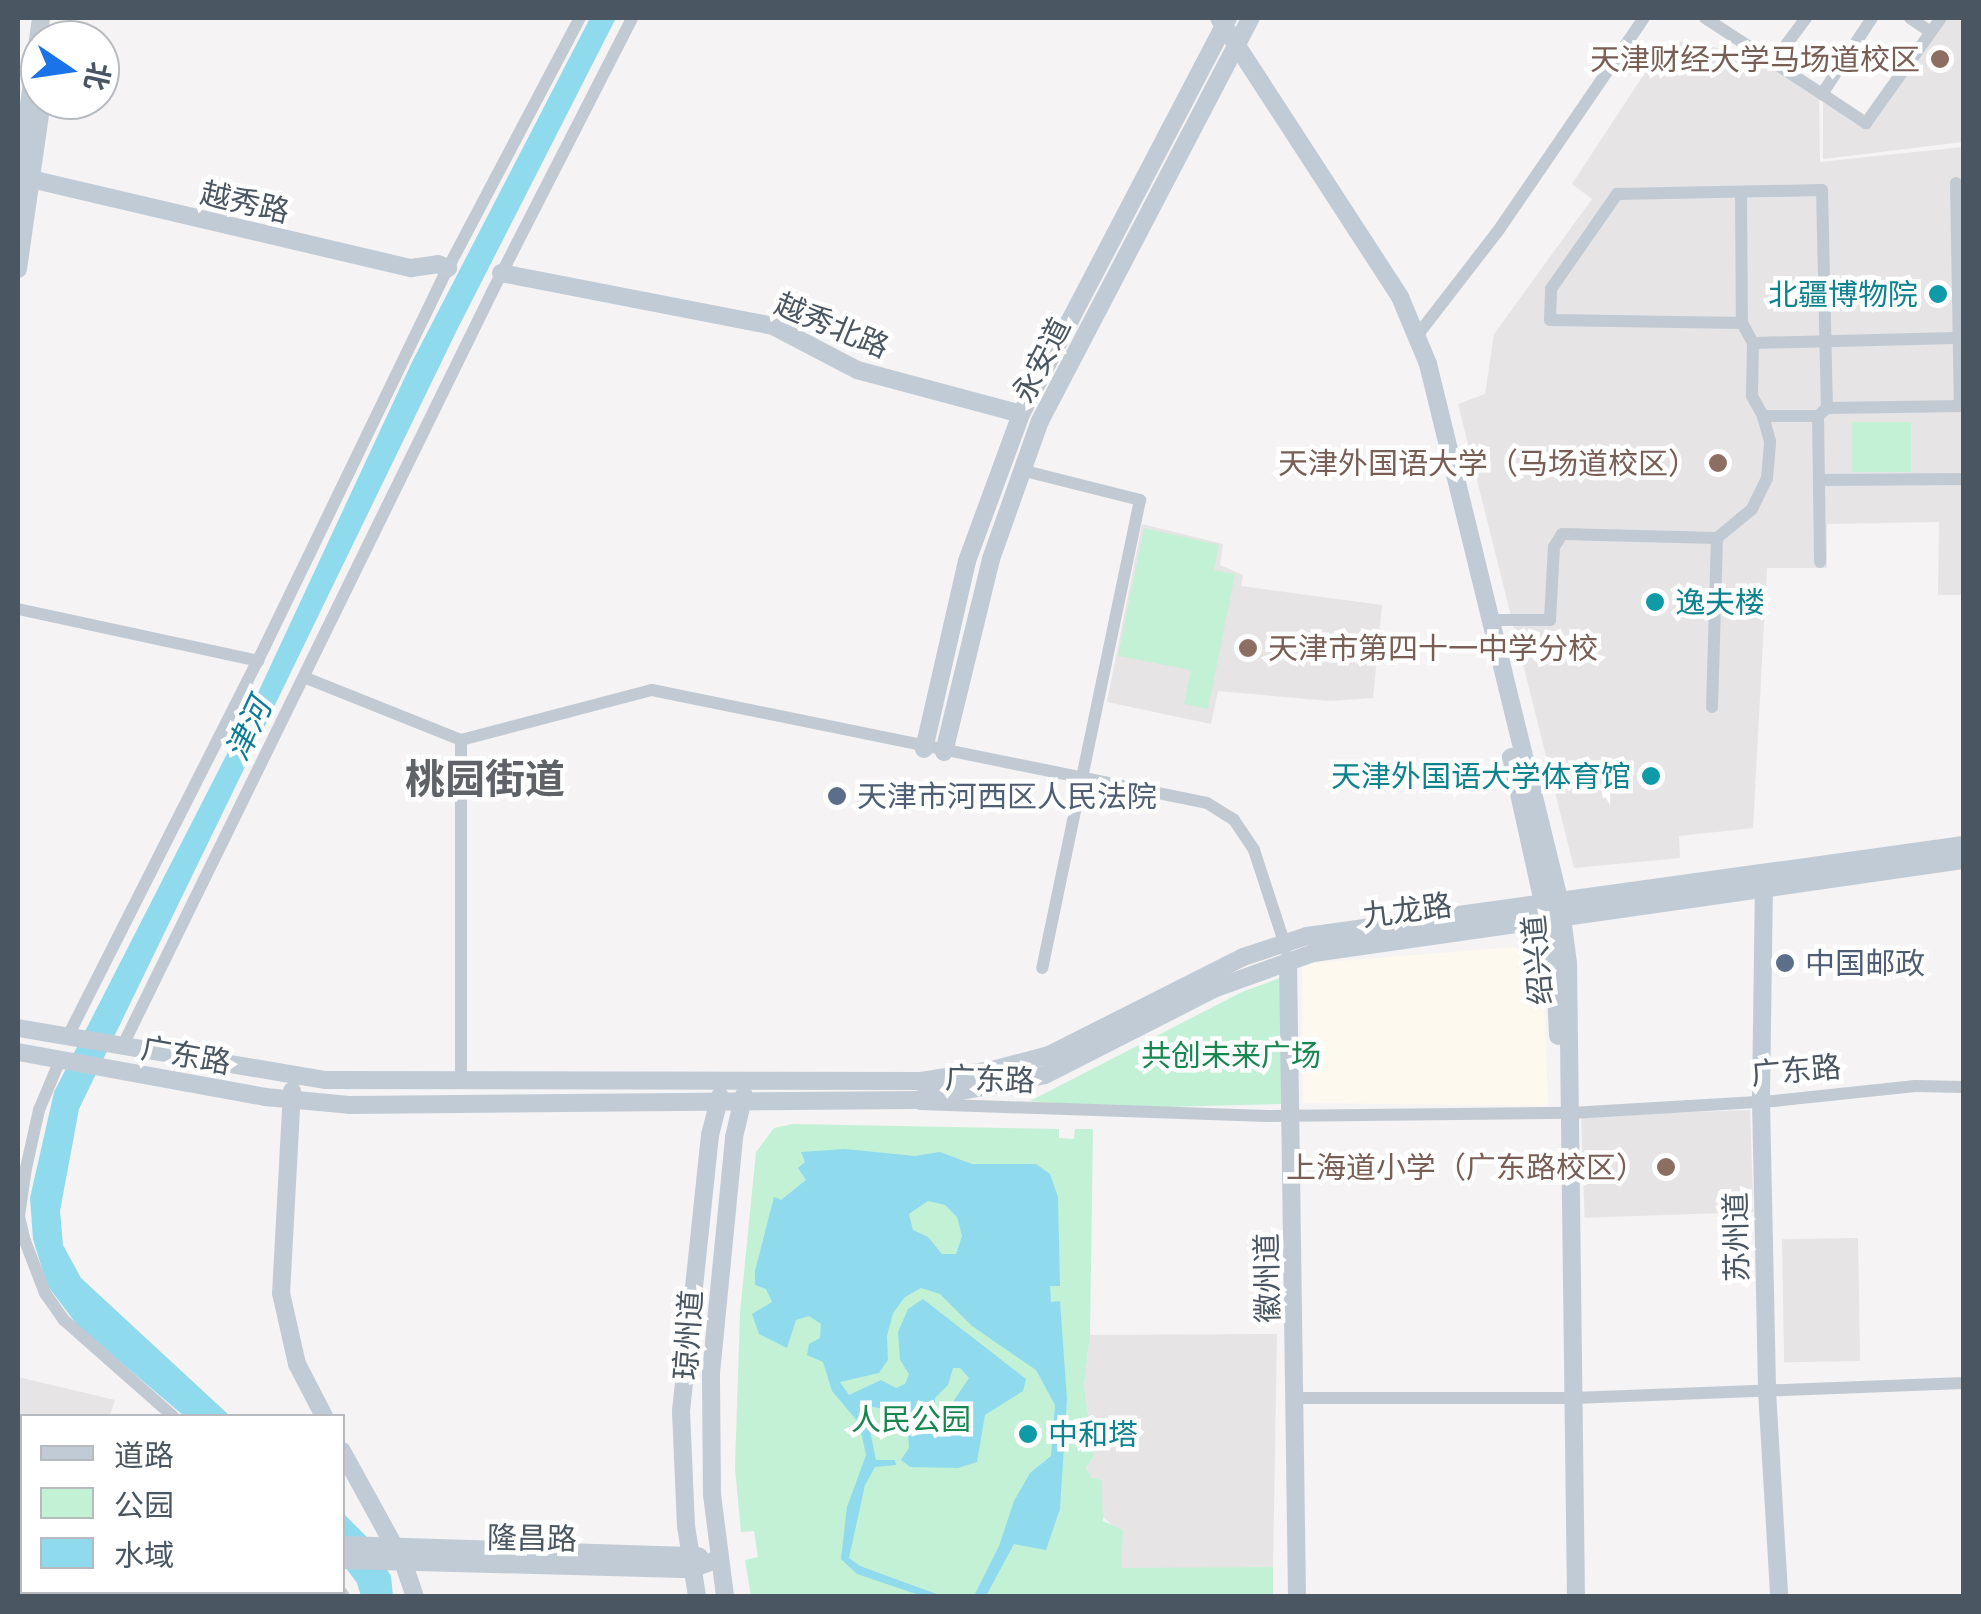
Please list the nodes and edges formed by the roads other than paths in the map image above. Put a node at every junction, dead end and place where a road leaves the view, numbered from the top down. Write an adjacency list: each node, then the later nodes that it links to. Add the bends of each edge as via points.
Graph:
1 (42, 18): 19 (main road)
2 (580, 18): 24 (street)
3 (632, 18): 25 (street)
4 (1251, 18): 15 (main road, 永安道)
5 (1644, 18): 27 (street, via 1498,231)
6 (1705, 18): 13 (street)
7 (1735, 18): 13 (street)
8 (1806, 18): 16 (street)
9 (1872, 18): 17 (street)
10 (1910, 18): 14 (street)
11 (1941, 18): 14 (street)
12 (1224, 20): 15 (main road, 绍兴道); 33 (main road, 永安道)
13 (1726, 31): 16 (street)
14 (1931, 32): 17 (street, via 1866,123)
15 (1238, 44): 27 (main road, 绍兴道, via 1400,296); 35 (main road, 永安道, via 1053,395)
16 (1774, 62): 17 (street)
17 (1822, 94)
18 (37, 120): 19 (main road)
19 (20, 181): 23 (main road); 24 (main road, 越秀路, via 412,268 438,264)
20 (1956, 182): 22 (street)
21 (1741, 192): 26 (street); 26 (street, via 1618,194 1551,289 1550,320); 29 (street, via 1822,190)
22 (1960, 265): 28 (street)
23 (18, 269)
24 (452, 271): 42 (street)
25 (502, 273): 33 (main road, 越秀北路, via 774,326 858,370); 43 (street)
26 (1742, 324): 30 (street)
27 (1416, 337): 41 (main road, 绍兴道, via 1434,386); 52 (main road, 绍兴道)
28 (1961, 338): 29 (street); 31 (street)
29 (1825, 342): 30 (street); 32 (street)
30 (1753, 343): 34 (street, via 1752,396)
31 (1961, 406): 32 (street)
32 (1822, 412): 34 (street); 36 (street)
33 (1021, 414): 46 (main road, 永安道, via 967,561)
34 (1763, 416): 38 (street, via 1770,442 1767,478 1752,508)
35 (1021, 470): 47 (main road, 永安道, via 970,636); 48 (street, via 1140,500)
36 (1821, 480): 37 (street); 39 (street)
37 (1964, 480)
38 (1717, 538): 41 (street, via 1562,534 1554,546 1550,620); 44 (street)
39 (1820, 562)
40 (18, 609): 42 (street)
41 (1489, 620): 52 (main road, 绍兴道)
42 (258, 661): 56 (street)
43 (306, 678): 45 (street); 57 (street)
44 (1712, 707)
45 (461, 740): 46 (street, via 652,690); 63 (street)
46 (924, 749): 47 (street)
47 (944, 752): 48 (street)
48 (1082, 778): 53 (street, via 1207,803 1234,820 1254,850); 54 (street)
49 (1964, 845): 51 (main road, 九龙路)
50 (1964, 860): 51 (main road, 九龙路)
51 (1764, 883): 52 (main road, 九龙路); 67 (main road, 苏州道)
52 (1554, 912): 53 (main road, 九龙路); 71 (main road, 绍兴道)
53 (1286, 950): 64 (main road, 九龙路, via 1206,974 1049,1055 974,1074); 68 (main road, 九龙路, via 1046,1076); 72 (main road, 徽州道)
54 (1042, 968)
55 (18, 1028): 56 (main road, 广东路)
56 (68, 1036): 57 (main road, 广东路)
57 (122, 1046): 60 (main road, 广东路)
58 (18, 1052): 59 (main road, 广东路)
59 (60, 1060): 66 (main road, 广东路); 77 (street, via 38,1110 26,1168 20,1216 25,1241 45,1293 64,1320)
60 (294, 1076): 63 (main road, 广东路); 66 (main road)
61 (727, 1082): 62 (main road, 广东路); 63 (main road, 广东路); 69 (main road)
62 (752, 1082): 64 (main road, 广东路); 70 (main road, 琼州道)
63 (461, 1083)
64 (895, 1083)
65 (1964, 1087): 67 (street, 广东路)
66 (290, 1101): 69 (main road, 广东路, via 410,1107); 78 (main road, via 280,1294 297,1364)
67 (1760, 1101): 71 (street, 广东路); 74 (main road, 苏州道)
68 (883, 1103): 70 (main road, 广东路); 72 (street, 广东路)
69 (717, 1104): 70 (main road, 广东路); 84 (main road, 琼州道, via 682,1412)
70 (741, 1104): 82 (main road, 琼州道, via 711,1373)
71 (1566, 1113): 72 (street, 广东路); 76 (main road, 绍兴道)
72 (1293, 1115): 75 (main road, 徽州道)
73 (1964, 1383): 74 (street)
74 (1767, 1391): 76 (street); 91 (main road, 苏州道)
75 (1296, 1398): 76 (street); 88 (main road, 徽州道)
76 (1569, 1398): 89 (main road, 绍兴道); 90 (main road, 绍兴道)
77 (171, 1414)
78 (323, 1414)
79 (345, 1458): 81 (main road)
80 (345, 1545): 81 (main road)
81 (393, 1554): 83 (main road); 84 (main road); 85 (main road)
82 (719, 1559): 84 (main road); 87 (main road, 琼州道)
83 (345, 1560)
84 (690, 1562): 86 (main road, 琼州道)
85 (415, 1596)
86 (697, 1596)
87 (725, 1596)
88 (1296, 1596)
89 (1568, 1596)
90 (1576, 1596)
91 (1779, 1596)

